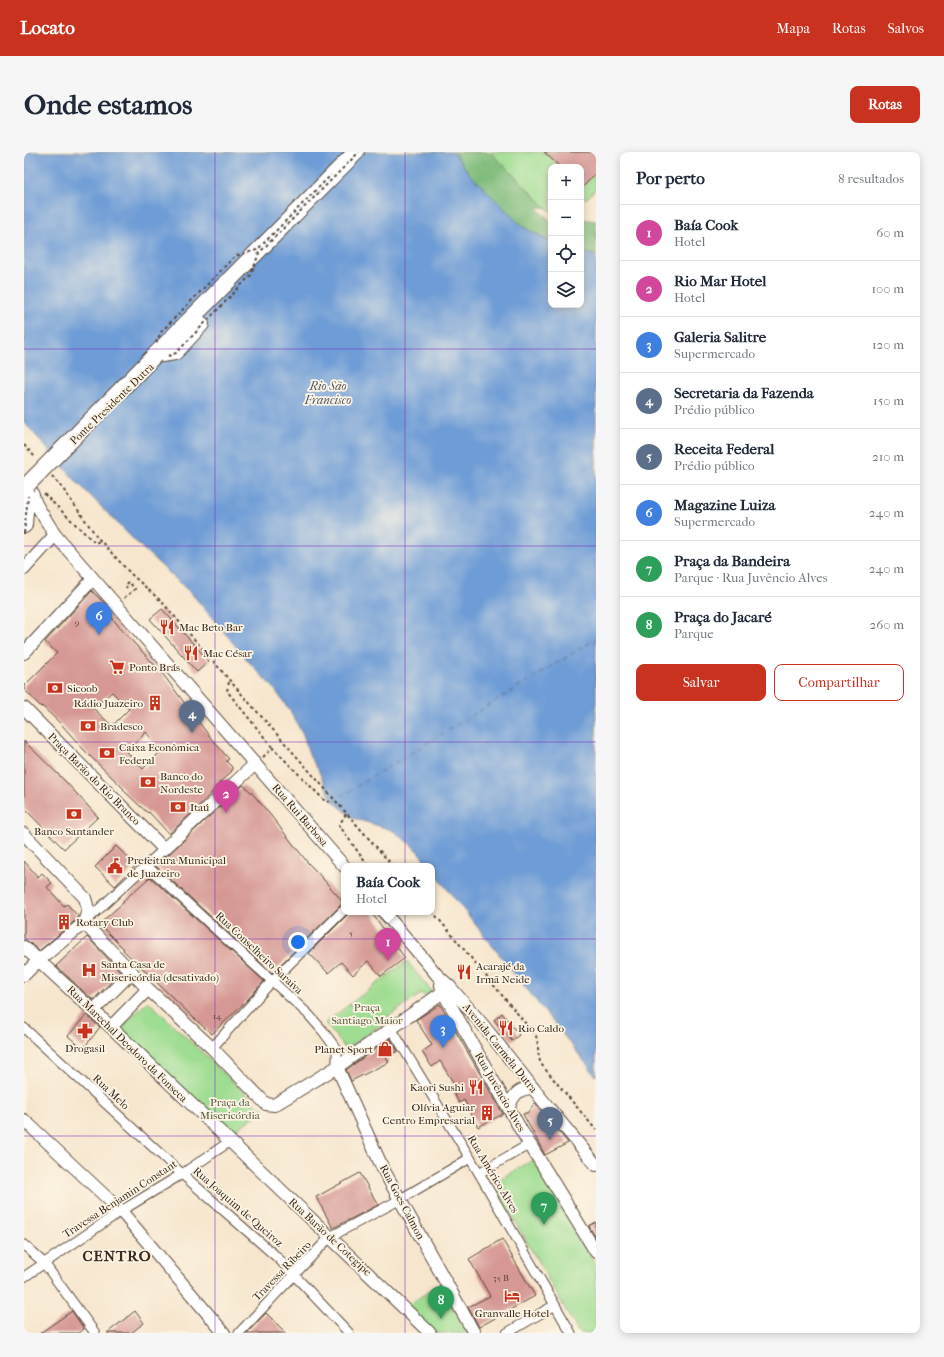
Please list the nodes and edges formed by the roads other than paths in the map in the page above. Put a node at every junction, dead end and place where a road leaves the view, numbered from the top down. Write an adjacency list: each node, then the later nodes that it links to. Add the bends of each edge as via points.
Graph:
1 (357, 152): 2 (highway, bridge)
2 (258, 252): 3 (highway, Ponte Presidente Dutra, bridge, via 236,258 162,333); 3 (highway, Ponte Presidente Dutra, bridge, via 250,274 175,352)
3 (158, 353): 4 (highway, bridge)
4 (30, 487): 5 (highway, bridge); 6 (street, Rua Rui Barbosa, via 36,504)
5 (24, 525)
6 (55, 535): 7 (street); 8 (street, Rua Rui Barbosa)
7 (24, 570)
8 (93, 579): 9 (street); 11 (street, Rua Rui Barbosa)
9 (24, 653)
10 (24, 708): 13 (street, Praça Barão do Rio Branco)
11 (256, 764): 13 (street); 14 (street, Rua Rui Barbosa)
12 (24, 834): 18 (street, via 85,898 88,909)
13 (164, 849): 15 (street)
14 (341, 863)
15 (146, 865): 18 (street); 23 (street, Rua Conselheiro Saraiva)
16 (341, 913): 23 (street)
17 (387, 915): 25 (street)
18 (84, 923): 20 (street); 21 (street)
19 (24, 947): 20 (street, Rua Marechal Deodoro da Fonseca)
20 (38, 961): 22 (street); 26 (street, Rua Marechal Deodoro da Fonseca)
21 (132, 972): 24 (street); 26 (street)
22 (24, 975)
23 (272, 982): 30 (street); 31 (street, Rua Conselheiro Saraiva, via 323,1030 338,1050)
24 (148, 989): 28 (street); 30 (street)
25 (447, 990): 29 (street); 32 (street, Avenida Carmela Dutra, via 483,1025); 33 (street, Rua Juvêncio Alves)
26 (92, 1011): 28 (street, Rua Marechal Deodoro da Fonseca)
27 (24, 1028): 40 (street, Rua Melo)
28 (110, 1028): 35 (street, Rua Marechal Deodoro da Fonseca)
29 (391, 1028): 31 (street); 37 (street, Rua Américo Alves)
30 (212, 1048): 31 (street, via 266,1104 274,1105)
31 (336, 1067): 41 (street, Rua Goes Calmon)
32 (533, 1088): 33 (street, via 516,1093); 38 (street, Avenida Carmela Dutra)
33 (509, 1107): 36 (street, Rua Juvêncio Alves)
34 (24, 1120): 42 (street)
35 (229, 1142): 40 (street, Travessa Benjamin Constant); 43 (street, Rua Barão de Cotegipe)
36 (530, 1144): 39 (street); 45 (street, Rua Juvêncio Alves)
37 (470, 1158): 39 (street, Rua Américo Alves); 41 (street, Travessa Ribeiro)
38 (596, 1165)
39 (479, 1173): 49 (street, Rua Américo Alves)
40 (182, 1174): 42 (street, Travessa Benjamin Constant); 47 (street, Rua Joaquim de Queiroz)
41 (399, 1200): 43 (street, Travessa Ribeiro); 55 (street, Rua Goes Calmon)
42 (121, 1211): 46 (street, Travessa Benjamin Constant); 51 (street)
43 (330, 1238): 47 (street, Travessa Ribeiro); 54 (street, Rua Barão de Cotegipe)
44 (24, 1245): 46 (street)
45 (596, 1252)
46 (44, 1263): 48 (street, Travessa Benjamin Constant); 50 (street)
47 (294, 1275): 52 (street, Travessa Ribeiro); 53 (street, Rua Joaquim de Queiroz)
48 (24, 1277)
49 (556, 1305): 56 (street); 57 (street, Rua Américo Alves)
50 (95, 1333)
51 (224, 1333)
52 (239, 1333)
53 (349, 1333)
54 (430, 1333)
55 (474, 1333)
56 (507, 1333)
57 (571, 1333)

